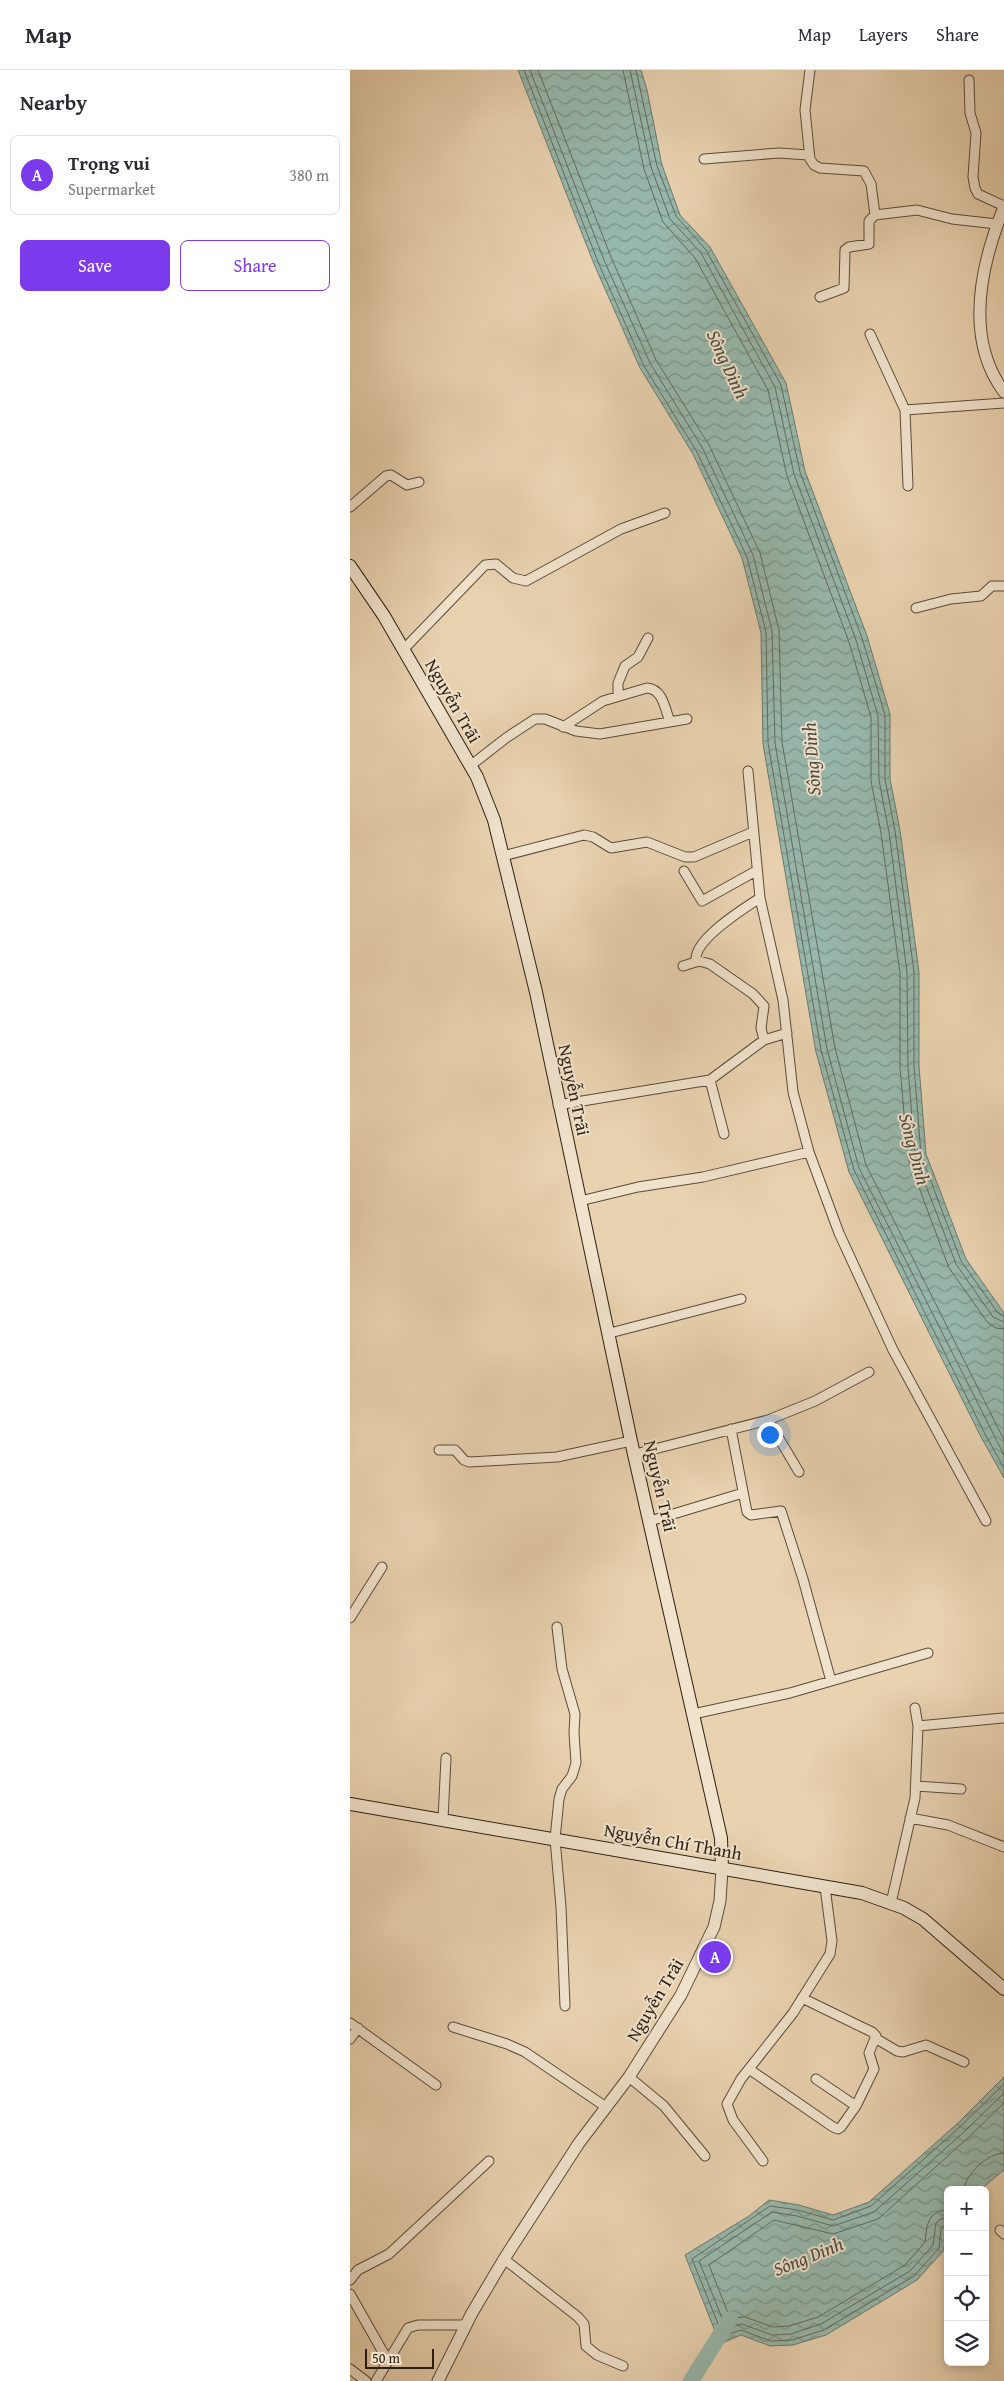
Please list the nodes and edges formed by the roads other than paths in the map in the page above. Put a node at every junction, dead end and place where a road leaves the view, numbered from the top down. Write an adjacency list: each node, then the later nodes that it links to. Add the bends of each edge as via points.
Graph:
1 (810, 70): 3 (street, via 805,110)
2 (969, 80): 5 (street, via 970,113 976,133 975,188 978,194)
3 (808, 155): 4 (street); 6 (street, via 811,163 820,168 864,171 871,184)
4 (704, 159)
5 (1004, 207): 7 (street)
6 (875, 215): 7 (street, via 918,210 952,219); 8 (street, via 869,221 869,244 845,250 844,288)
7 (997, 224): 10 (street, via 983,276 980,323 987,358)
8 (820, 297)
9 (870, 334): 12 (street)
10 (1004, 392)
11 (1004, 403): 12 (street)
12 (905, 410): 14 (street)
13 (419, 482): 15 (street, via 406,485 391,475 386,476)
14 (908, 486)
15 (350, 507)
16 (665, 513): 21 (street, via 621,529 526,581 513,578 496,564 486,564)
17 (350, 566): 21 (main road, Nguyễn Trãi)
18 (1004, 586): 19 (street, via 992,586 981,596)
19 (916, 608)
20 (648, 638): 22 (street, via 638,656 625,666 618,683)
21 (404, 650): 26 (main road, Nguyễn Trãi)
22 (618, 696): 24 (street, via 653,688 659,693); 25 (street, via 603,701)
23 (687, 719): 24 (street)
24 (670, 722): 25 (street, via 600,734)
25 (563, 727): 26 (street, via 545,719 530,722)
26 (470, 766): 29 (main road, Nguyễn Trãi, via 490,806)
27 (748, 771): 28 (street)
28 (753, 832): 29 (street, via 689,858 647,842 611,848 584,835); 31 (street)
29 (503, 856): 38 (main road, Nguyễn Trãi, via 536,992)
30 (684, 871): 31 (street, via 702,901)
31 (756, 871): 32 (street)
32 (760, 898): 33 (street, via 719,928 698,950); 35 (street, via 784,1000)
33 (696, 961): 34 (street); 36 (street, via 710,964 760,1000 764,1009 761,1028)
34 (684, 966)
35 (787, 1033): 36 (street); 40 (street, via 793,1092)
36 (764, 1040): 37 (street)
37 (710, 1080): 38 (street); 39 (street)
38 (558, 1104): 41 (main road, Nguyễn Trãi)
39 (724, 1134)
40 (809, 1152): 41 (street, via 703,1177 638,1186); 52 (street, via 839,1233 893,1350)
41 (580, 1201): 43 (main road, Nguyễn Trãi)
42 (741, 1299): 43 (street)
43 (610, 1333): 47 (main road, Nguyễn Trãi)
44 (868, 1372): 45 (street, via 815,1402)
45 (768, 1420): 46 (street); 49 (street)
46 (731, 1429): 47 (street); 50 (street)
47 (633, 1448): 48 (street, via 557,1457 469,1462 455,1450); 51 (main road, Nguyễn Trãi)
48 (440, 1450)
49 (799, 1472)
50 (743, 1493): 51 (street); 57 (street, via 747,1512 751,1515 781,1511)
51 (650, 1521): 59 (main road, Nguyễn Trãi)
52 (986, 1521)
53 (382, 1567): 54 (street)
54 (350, 1618)
55 (557, 1627): 68 (street, via 562,1669 575,1714 576,1763 559,1799)
56 (928, 1653): 57 (street)
57 (831, 1681): 59 (street)
58 (915, 1708): 61 (street)
59 (693, 1714): 70 (main road, Nguyễn Trãi, via 721,1838)
60 (1003, 1718): 61 (street)
61 (918, 1726): 63 (street)
62 (446, 1758): 67 (street)
63 (916, 1786): 64 (street); 66 (street)
64 (961, 1788)
65 (350, 1804): 67 (main road, Nguyễn Chí Thanh)
66 (910, 1818): 69 (street, via 959,1828); 72 (street)
67 (443, 1819): 68 (main road, Nguyễn Chí Thanh)
68 (555, 1839): 70 (main road, Nguyễn Chí Thanh); 75 (street)
69 (1004, 1847)
70 (722, 1869): 71 (main road, Nguyễn Chí Thanh); 82 (street, Nguyễn Trãi, via 718,1909 707,1944 669,2015)
71 (825, 1886): 72 (main road, Nguyễn Chí Thanh); 74 (street, via 832,1947)
72 (892, 1902): 73 (main road, Nguyễn Chí Thanh, via 923,1919)
73 (1004, 1989)
74 (802, 1998): 78 (street, via 872,2032); 81 (street)
75 (565, 2006)
76 (354, 2026): 79 (street); 84 (street)
77 (453, 2027): 86 (street, via 525,2052)
78 (875, 2038): 80 (street, via 897,2051 926,2045); 85 (street, via 869,2054 874,2069)
79 (350, 2039)
80 (964, 2062)
81 (750, 2069): 85 (street, via 836,2128 842,2128); 89 (street, via 731,2094 728,2107 733,2120)
82 (629, 2077): 86 (street, Nguyễn Trãi); 87 (street, via 664,2106)
83 (816, 2079): 85 (street)
84 (436, 2085)
85 (856, 2106)
86 (606, 2108): 90 (street, Nguyễn Trãi, via 579,2143)
87 (705, 2156)
88 (489, 2161): 91 (street, via 389,2254 358,2270)
89 (763, 2161)
90 (504, 2259): 93 (street, Nguyễn Trãi); 95 (street, via 578,2317 584,2324 586,2346 597,2355)
91 (350, 2280)
92 (350, 2294): 94 (street)
93 (466, 2325): 94 (street, via 408,2328); 99 (street, Nguyễn Trãi)
94 (390, 2359): 98 (street)
95 (623, 2366)
96 (350, 2369): 97 (street)
97 (366, 2381)
98 (376, 2381)
99 (438, 2381)

